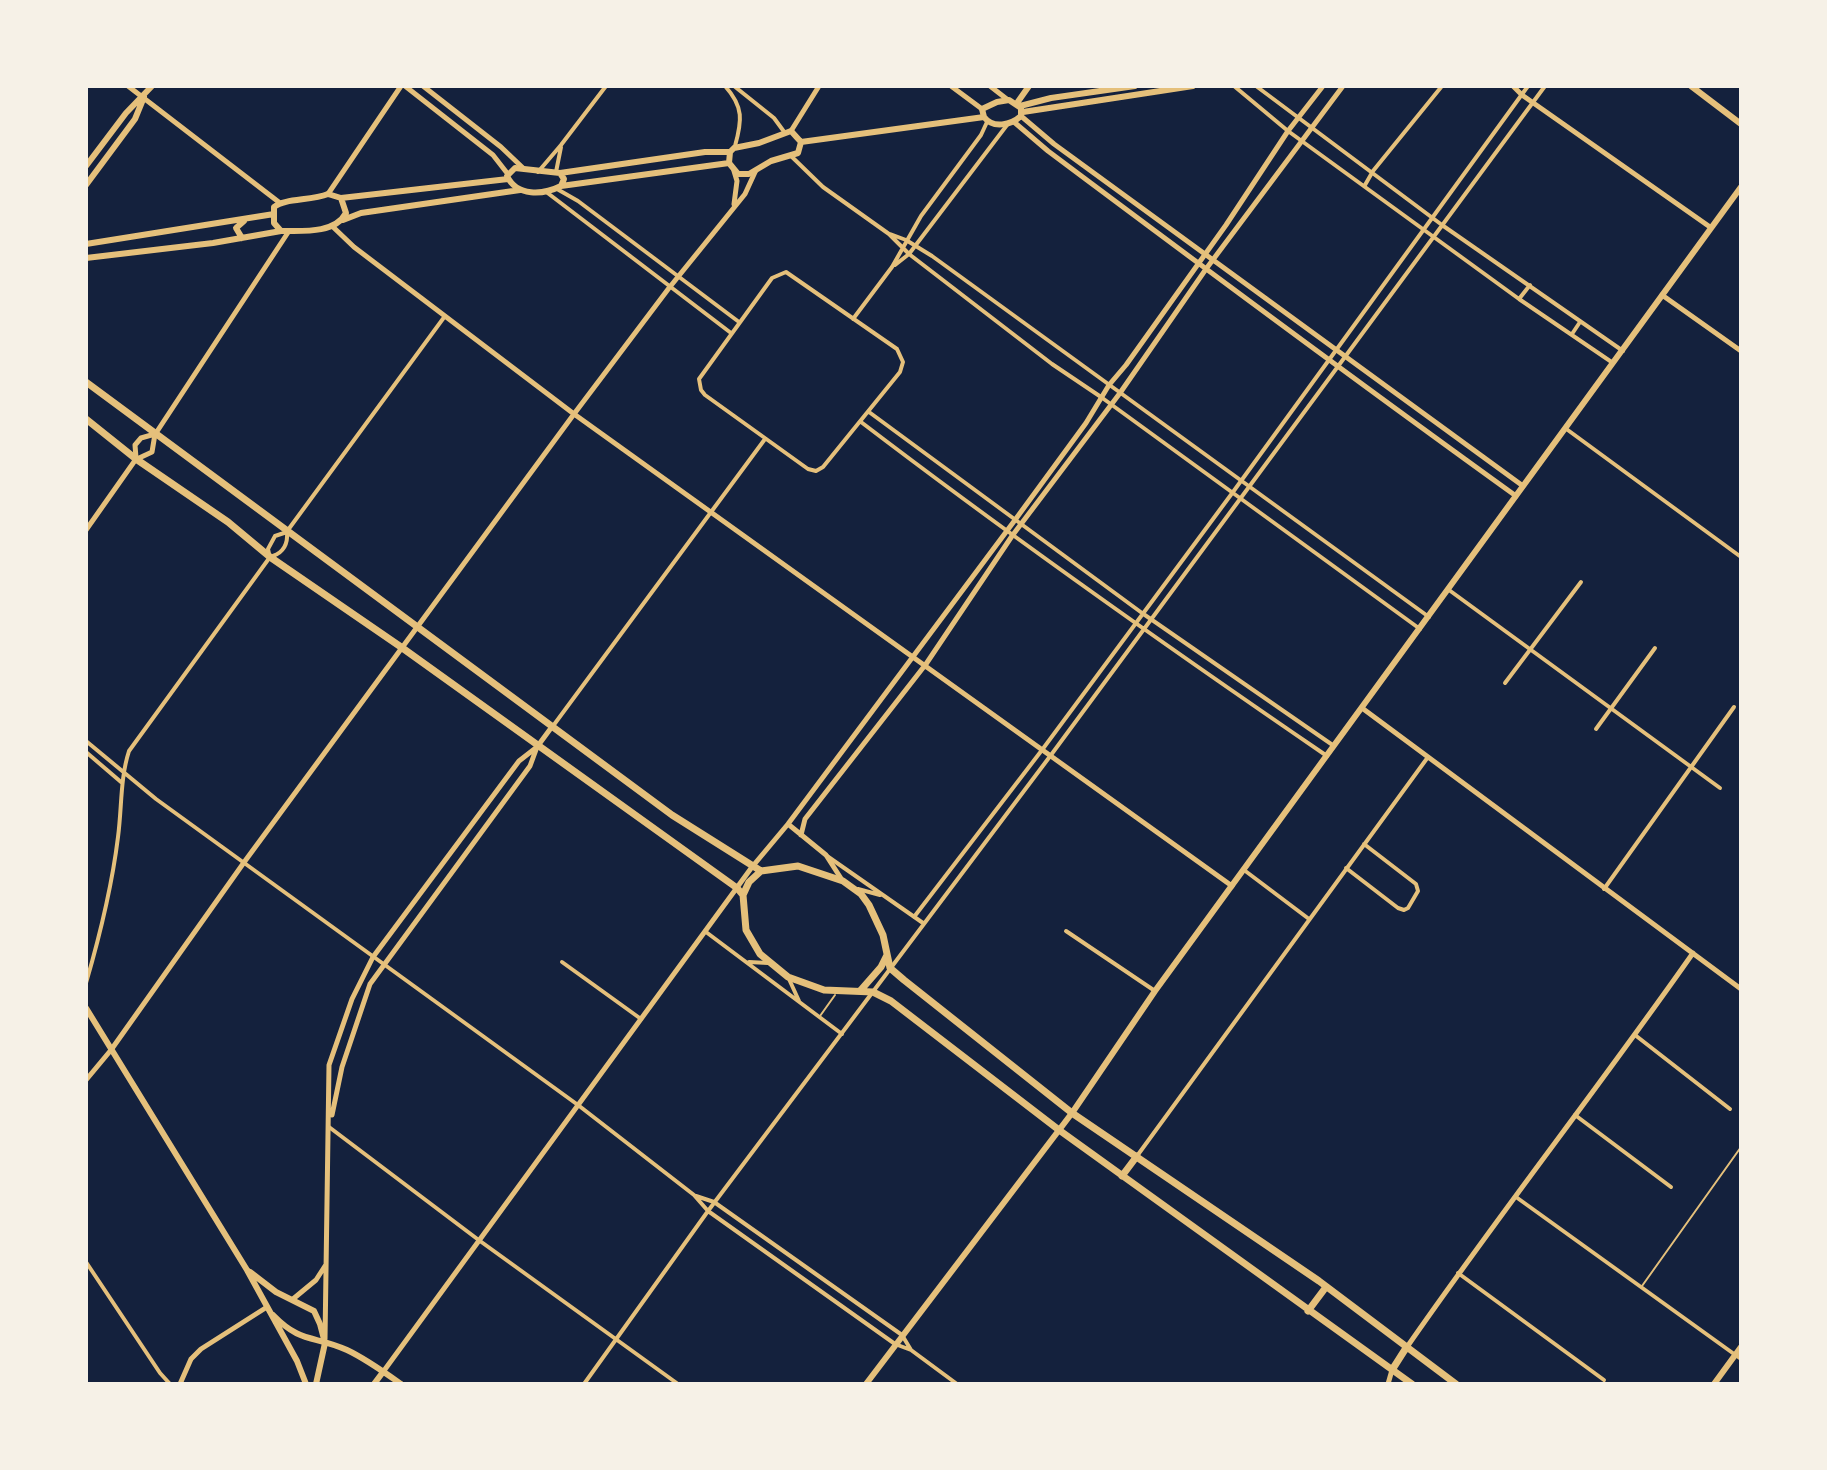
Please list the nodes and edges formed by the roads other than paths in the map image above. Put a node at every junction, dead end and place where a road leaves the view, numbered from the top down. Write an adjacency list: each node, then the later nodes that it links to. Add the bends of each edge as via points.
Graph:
1 (128, 86): 24 (street)
2 (152, 86): 24 (main road)
3 (403, 86): 51 (street, via 493,155); 58 (street)
4 (423, 86): 44 (street)
5 (606, 86): 36 (street)
6 (725, 86): 38 (street, via 739,104 739,131)
7 (734, 86): 33 (street)
8 (819, 86): 33 (street)
9 (951, 86): 27 (street)
10 (990, 86): 26 (street)
11 (1029, 86): 26 (main road)
12 (1135, 86): 26 (main road)
13 (1193, 86): 26 (main road)
14 (1234, 86): 32 (street)
15 (1256, 86): 28 (street)
16 (1323, 86): 28 (street)
17 (1343, 86): 31 (street)
18 (1442, 86): 48 (street)
19 (1513, 86): 23 (street)
20 (1528, 86): 23 (street)
21 (1545, 86): 25 (street)
22 (1691, 86): 30 (main road)
23 (1522, 95): 25 (street); 37 (street)
24 (144, 97): 43 (main road); 52 (main road, via 135,119); 60 (street)
25 (1534, 103): 41 (street); 69 (street)
26 (1018, 107): 27 (main road, via 985,105); 29 (main road); 81 (street, via 1054,144)
27 (984, 116): 29 (main road, via 993,124); 35 (main road); 75 (street, via 981,135)
28 (1297, 118): 31 (street); 32 (street)
29 (1011, 123): 78 (street); 86 (street)
30 (1741, 124)
31 (1312, 128): 34 (street); 48 (street)
32 (1288, 131): 34 (street); 81 (street)
33 (788, 132): 35 (main road); 38 (main road)
34 (1303, 141): 53 (street); 84 (street)
35 (801, 142): 40 (main road)
36 (561, 145): 49 (street); 50 (street)
37 (1483, 149): 41 (street); 63 (street)
38 (732, 150): 39 (main road); 42 (main road)
39 (683, 155): 45 (main road); 50 (main road)
40 (791, 156): 46 (main road); 72 (street, via 823,187)
41 (1493, 156): 67 (street)
42 (729, 163): 45 (main road); 47 (main road)
43 (86, 166)
44 (523, 168): 49 (main road); 51 (main road)
45 (685, 170): 55 (main road)
46 (756, 170): 47 (main road); 61 (street)
47 (734, 171): 61 (street)
48 (1373, 171): 53 (street); 63 (street)
49 (538, 172): 50 (main road)
50 (558, 172): 55 (main road, via 564,179)
51 (508, 176): 56 (main road); 59 (main road)
52 (86, 185)
53 (1365, 185): 70 (street)
54 (1741, 187): 69 (main road)
55 (559, 188): 57 (main road); 80 (street)
56 (520, 190): 57 (main road); 65 (main road)
57 (545, 191): 85 (street)
58 (328, 194): 59 (main road); 60 (main road)
59 (341, 198): 65 (main road)
60 (280, 203): 62 (main road)
61 (733, 205): 89 (street)
62 (274, 214): 64 (main road); 71 (main road, via 274,223)
63 (1432, 217): 67 (street); 70 (street)
64 (247, 220): 66 (main road); 74 (main road, via 236,228)
65 (343, 220): 68 (main road)
66 (210, 224): 76 (main road, via 220,233); 77 (main road)
67 (1442, 225): 73 (street); 90 (street)
68 (332, 226): 71 (main road); 98 (street)
69 (1710, 227): 93 (main road)
70 (1424, 228): 73 (street); 92 (street)
71 (285, 231): 74 (main road); 125 (street)
72 (889, 234): 75 (street); 79 (street)
73 (1435, 236): 94 (street); 95 (street)
74 (242, 238): 76 (main road)
75 (906, 240): 78 (street); 79 (street)
76 (213, 243): 83 (main road)
77 (86, 244)
78 (915, 246): 82 (street); 112 (street)
79 (902, 248): 82 (street); 87 (street)
80 (645, 252): 85 (street); 89 (street)
81 (1206, 253): 84 (street); 86 (street)
82 (909, 254): 87 (street); 114 (street)
83 (86, 258)
84 (1213, 259): 88 (street); 96 (street)
85 (637, 263): 91 (street)
86 (1199, 264): 88 (street); 112 (street)
87 (892, 267): 99 (street)
88 (1206, 269): 97 (street); 113 (street)
89 (678, 276): 91 (street); 101 (street)
90 (1530, 285): 95 (street); 100 (street)
91 (669, 288): 102 (street); 117 (street)
92 (1380, 290): 94 (street); 104 (street)
93 (1662, 295): 105 (main road); 106 (street)
94 (1389, 296): 107 (street)
95 (1519, 299): 103 (street)
96 (1276, 304): 97 (street); 104 (street)
97 (1270, 315): 108 (street)
98 (445, 316): 117 (street); 137 (street)
99 (853, 319): 101 (street, via 786,272 772,278); 116 (street, via 897,349 903,362)
100 (1580, 322): 103 (street); 105 (street)
101 (740, 323): 102 (street)
102 (731, 334): 126 (street, via 699,384 705,395)
103 (1572, 334): 109 (street)
104 (1336, 347): 107 (street); 108 (street)
105 (1623, 351): 109 (main road)
106 (1741, 351)
107 (1345, 355): 110 (street); 121 (street)
108 (1327, 361): 110 (street); 119 (street)
109 (1614, 363): 123 (main road)
110 (1335, 367): 122 (street); 124 (street)
111 (86, 382): 125 (main road)
112 (1109, 385): 113 (street); 114 (street)
113 (1120, 393): 115 (street); 128 (street)
114 (1101, 397): 115 (street); 135 (street)
115 (1111, 404): 131 (street); 135 (street)
116 (869, 412): 120 (street); 135 (street)
117 (574, 414): 134 (street); 149 (street)
118 (86, 419): 127 (main road)
119 (1284, 420): 122 (street); 128 (street)
120 (861, 422): 126 (street, via 816,471); 138 (street)
121 (1436, 422): 124 (street); 129 (street)
122 (1293, 426): 130 (street)
123 (1565, 428): 129 (main road); 142 (street)
124 (1429, 433): 132 (street)
125 (155, 434): 127 (street, via 152,452); 127 (street, via 135,445); 137 (main road)
126 (765, 439): 134 (street)
127 (136, 459): 136 (street); 141 (main road)
128 (1240, 482): 130 (street); 131 (street)
129 (1523, 486): 132 (main road)
130 (1249, 488): 133 (street); 146 (street)
131 (1233, 492): 133 (street); 139 (street)
132 (1516, 496): 144 (main road)
133 (1241, 499): 140 (street); 150 (street)
134 (709, 512): 155 (street); 163 (street)
135 (1018, 522): 138 (street); 145 (street)
136 (86, 530)
137 (287, 532): 141 (street, via 282,551); 141 (street, via 270,543); 149 (main road)
138 (1009, 534): 148 (street); 155 (street); 156 (street)
139 (1193, 545): 140 (street); 145 (street)
140 (1201, 550): 147 (street)
141 (270, 557): 152 (main road); 174 (street, via 129,751)
142 (1741, 557)
143 (1581, 582): 154 (street)
144 (1449, 590): 146 (main road); 154 (street)
145 (1142, 613): 147 (street); 148 (street)
146 (1429, 617): 150 (main road)
147 (1150, 619): 151 (street); 166 (street)
148 (1134, 625): 151 (street); 157 (street)
149 (416, 628): 152 (street); 163 (main road)
150 (1420, 629): 161 (main road)
151 (1142, 630): 159 (street); 171 (street)
152 (401, 647): 167 (main road); 185 (street)
153 (1655, 648): 162 (street)
154 (1531, 650): 158 (street); 162 (street)
155 (914, 656): 156 (street); 178 (street)
156 (926, 664): 168 (street); 180 (street, via 802,826)
157 (1093, 681): 159 (street); 168 (street)
158 (1505, 683)
159 (1101, 686): 170 (street)
160 (1734, 707): 173 (street)
161 (1362, 708): 166 (main road); 172 (street)
162 (1611, 709): 164 (street); 173 (street)
163 (551, 728): 167 (street); 177 (main road)
164 (1596, 729)
165 (86, 741): 174 (street)
166 (1334, 746): 171 (main road)
167 (537, 747): 179 (main road); 204 (street, via 519,761); 208 (street, via 530,766)
168 (1042, 750): 170 (street); 181 (street)
169 (86, 752): 175 (street)
170 (1051, 755): 182 (street); 191 (street)
171 (1327, 756): 188 (main road)
172 (1428, 757): 183 (street); 194 (street)
173 (1691, 768): 176 (street); 194 (street)
174 (122, 771): 175 (street); 185 (street)
175 (122, 783): 211 (street, via 101,934)
176 (1720, 788)
177 (672, 815): 179 (main road); 186 (main road)
178 (788, 824): 180 (street); 186 (street)
179 (662, 834): 193 (main road)
180 (801, 835): 184 (street)
181 (977, 835): 182 (street); 197 (street)
182 (985, 841): 199 (street)
183 (1364, 844): 187 (street); 187 (street, via 1416,884 1418,891 1408,908 1398,908)
184 (826, 855): 190 (street); 196 (street)
185 (245, 861): 204 (street); 223 (street)
186 (752, 867): 189 (main road); 193 (street)
187 (1346, 868): 198 (street)
188 (1244, 870): 191 (main road); 198 (street)
189 (761, 871): 190 (main road, via 798,866); 195 (main road)
190 (843, 881): 192 (main road)
191 (1233, 886): 215 (main road)
192 (852, 887): 196 (street); 203 (main road, via 877,920)
193 (737, 888): 195 (main road); 201 (street)
194 (1604, 889): 202 (street)
195 (743, 895): 207 (main road, via 746,930)
196 (882, 896): 197 (street)
197 (914, 917): 199 (street)
198 (1309, 919): 232 (street)
199 (923, 923): 209 (street)
200 (1066, 931): 215 (street)
201 (706, 932): 206 (street); 220 (street)
202 (1693, 953): 212 (street); 222 (street)
203 (887, 955): 209 (main road); 214 (main road)
204 (373, 957): 208 (street); 229 (street, via 329,1065)
205 (562, 962): 220 (street)
206 (746, 962): 207 (street); 217 (street)
207 (770, 963): 210 (main road)
208 (383, 964): 225 (street); 229 (street, via 370,984)
209 (890, 968): 216 (street); 227 (main road)
210 (788, 977): 213 (main road); 217 (street)
211 (86, 983)
212 (1741, 989)
213 (837, 991): 214 (main road); 219 (lane)
214 (860, 991): 216 (main road)
215 (1155, 991): 227 (main road)
216 (873, 992): 221 (street); 230 (main road)
217 (799, 1002): 219 (street)
218 (86, 1008): 223 (main road)
219 (819, 1017): 221 (street)
220 (641, 1019): 225 (street)
221 (842, 1034): 237 (street)
222 (1635, 1035): 226 (street); 228 (street)
223 (111, 1050): 224 (street); 244 (main road)
224 (86, 1080)
225 (578, 1105): 235 (street); 239 (street)
226 (1730, 1109)
227 (1072, 1113): 230 (main road); 232 (main road)
228 (1575, 1115): 234 (street); 236 (street)
229 (329, 1127): 239 (street); 243 (street)
230 (1059, 1130): 233 (main road); 251 (main road)
231 (1741, 1147): 247 (lane)
232 (1137, 1156): 233 (main road); 246 (main road)
233 (1122, 1176): 250 (main road)
234 (1671, 1187)
235 (694, 1195): 237 (street); 238 (street)
236 (1516, 1197): 245 (street); 247 (street)
237 (714, 1202): 238 (street); 240 (street)
238 (708, 1211): 242 (street); 252 (street)
239 (480, 1241): 252 (street); 260 (street)
240 (789, 1255): 242 (street); 251 (street)
241 (86, 1262): 262 (street)
242 (783, 1264): 254 (street)
243 (326, 1265): 248 (street); 253 (street)
244 (247, 1270): 248 (main road); 249 (main road)
245 (1458, 1273): 256 (street); 261 (street)
246 (1326, 1287): 250 (main road); 256 (main road)
247 (1641, 1287): 258 (street)
248 (293, 1299): 253 (main road, via 314,1311)
249 (267, 1307): 253 (main road, via 289,1331); 263 (street, via 201,1349); 264 (main road)
250 (1308, 1311): 259 (main road)
251 (902, 1335): 254 (main road); 257 (street)
252 (616, 1338): 268 (street); 269 (street)
253 (325, 1343): 260 (main road, via 348,1350); 265 (main road)
254 (895, 1344): 257 (street); 270 (main road)
255 (1741, 1347): 258 (main road)
256 (1406, 1348): 259 (main road); 274 (main road)
257 (911, 1350): 271 (street)
258 (1738, 1357): 275 (main road)
259 (1392, 1370): 272 (street); 273 (main road)
260 (383, 1372): 266 (main road); 267 (main road)
261 (1604, 1380)
262 (170, 1384)
263 (180, 1384)
264 (306, 1384)
265 (316, 1384)
266 (374, 1384)
267 (401, 1384)
268 (584, 1384)
269 (678, 1384)
270 (866, 1384)
271 (957, 1384)
272 (1388, 1384)
273 (1412, 1384)
274 (1456, 1384)
275 (1714, 1384)

